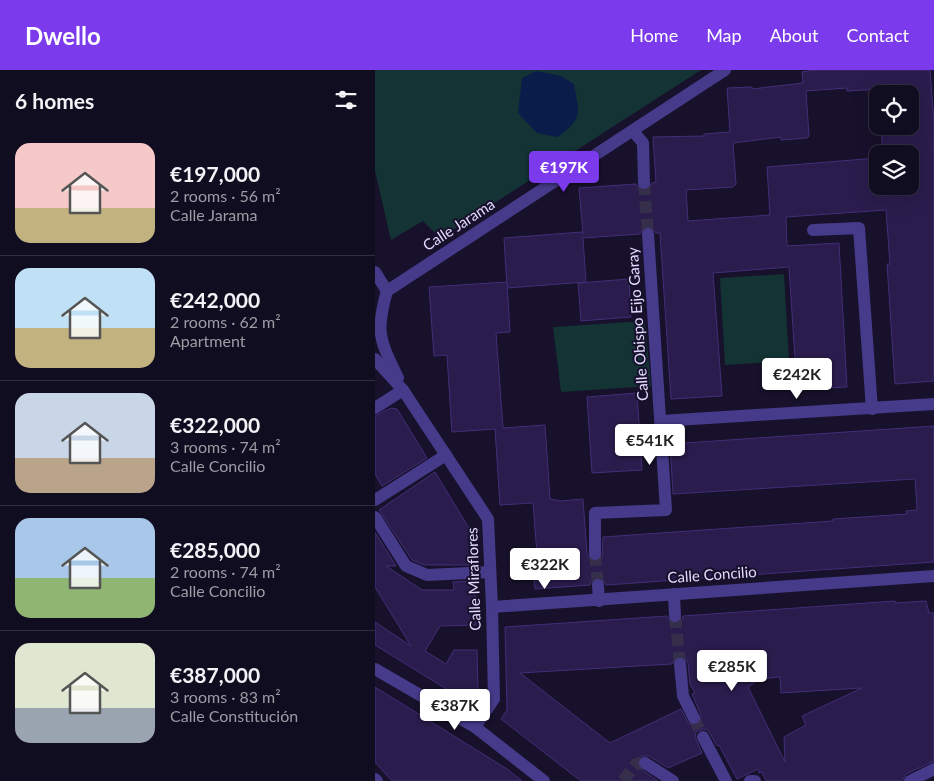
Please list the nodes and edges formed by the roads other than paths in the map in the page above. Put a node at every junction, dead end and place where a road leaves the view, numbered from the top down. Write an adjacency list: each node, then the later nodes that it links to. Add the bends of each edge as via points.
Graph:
1 (725, 70): 2 (street, Calle Jarama)
2 (633, 131): 3 (street, via 643,143); 8 (street, Calle Jarama)
3 (644, 183)
4 (813, 230): 13 (street, via 859,228)
5 (648, 234): 14 (street, Calle Obispo Eijo Garay)
6 (375, 272): 8 (street)
7 (375, 283): 8 (street)
8 (387, 291): 10 (street, Calle Miraflores, via 378,317 381,341)
9 (375, 358): 10 (street, Calle Miraflores)
10 (403, 390): 12 (street); 15 (street, Calle Miraflores)
11 (934, 404): 13 (street)
12 (375, 408)
13 (872, 409): 14 (street)
14 (661, 421): 18 (street, Calle Obispo Eijo Garay, via 665,510 595,514)
15 (446, 455): 16 (street); 19 (street, Calle Miraflores, via 488,518)
16 (375, 500)
17 (375, 517): 19 (street, via 406,566 427,574)
18 (595, 554)
19 (491, 572): 24 (street, Calle Miraflores)
20 (934, 576): 22 (street, Calle Concilio)
21 (598, 585): 23 (street)
22 (674, 594): 23 (street, Calle Concilio); 25 (street)
23 (599, 601): 24 (street, Calle Concilio)
24 (492, 607): 29 (street, Calle Miraflores, via 493,699)
25 (675, 616)
26 (679, 664): 28 (street, via 683,696)
27 (375, 669): 29 (street)
28 (694, 718)
29 (475, 727): 33 (street)
30 (703, 737): 35 (street)
31 (645, 763): 34 (street)
32 (934, 769): 38 (street)
33 (545, 781)
34 (673, 781)
35 (725, 781)
36 (751, 781): 37 (street)
37 (755, 781)
38 (910, 781)

